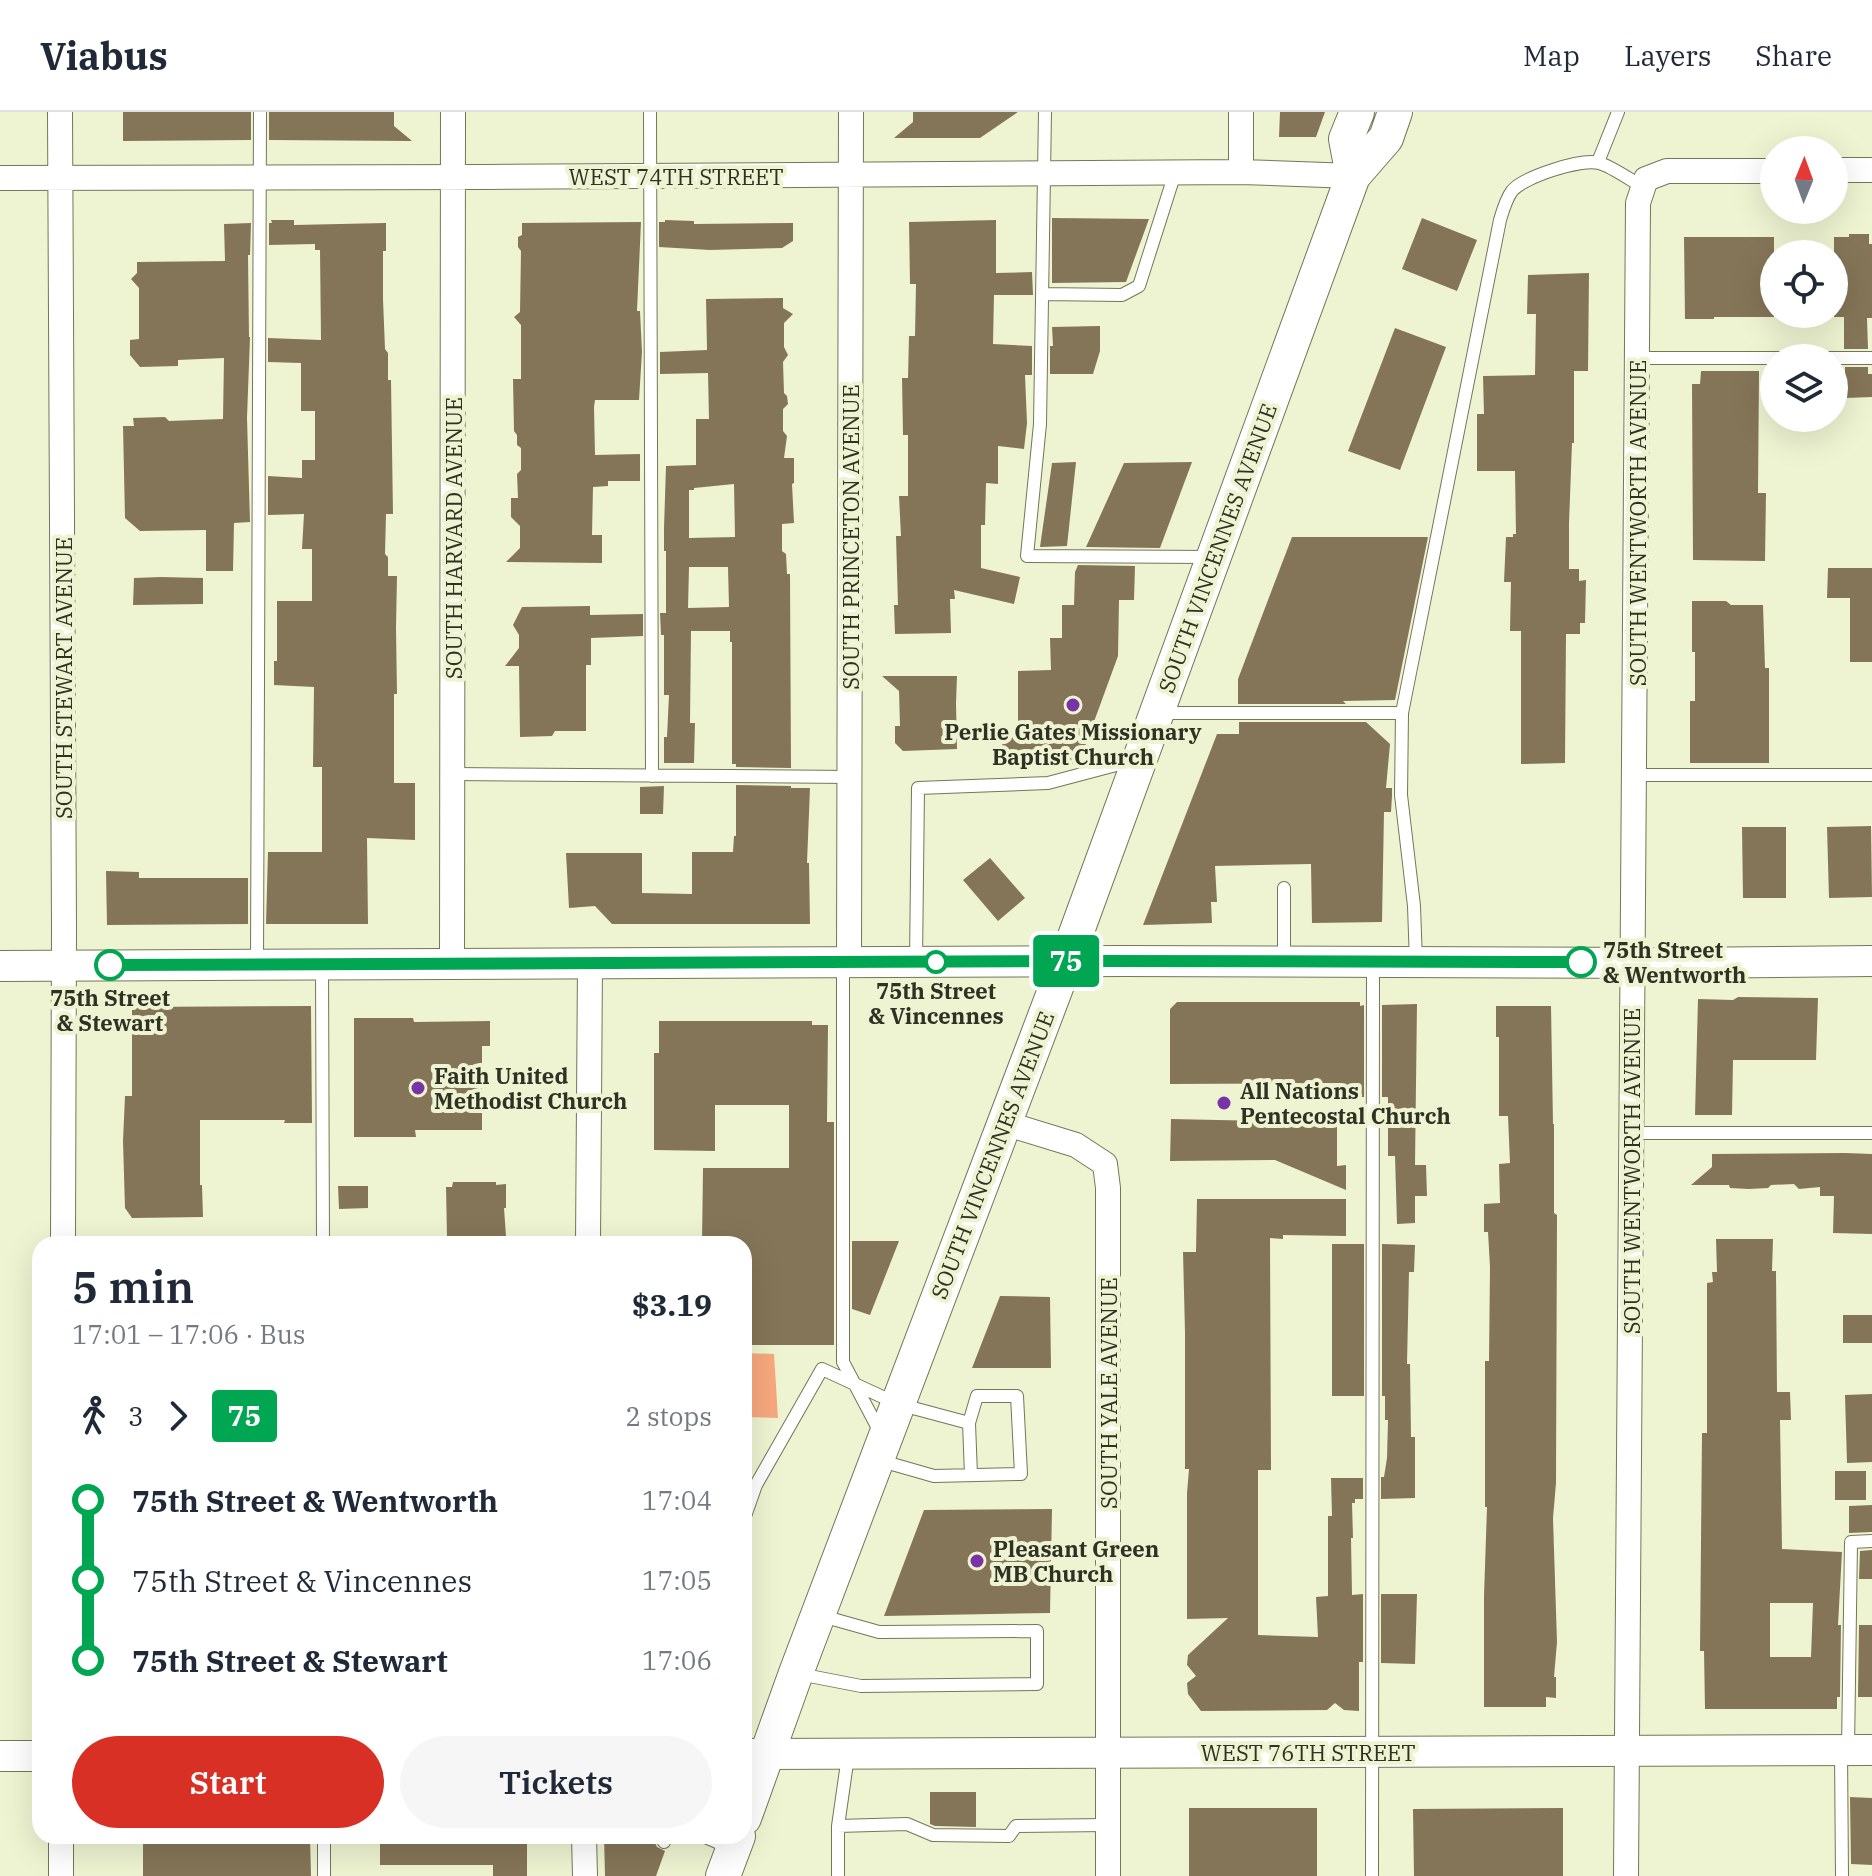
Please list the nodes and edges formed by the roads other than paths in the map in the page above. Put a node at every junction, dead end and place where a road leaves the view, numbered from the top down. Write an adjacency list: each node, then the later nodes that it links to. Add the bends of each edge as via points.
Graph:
1 (60, 112): 21 (street, SOUTH STEWART AVENUE)
2 (260, 112): 22 (lane)
3 (453, 112): 23 (street, SOUTH HARVARD AVENUE)
4 (650, 112): 19 (lane)
5 (851, 112): 18 (street, SOUTH PRINCETON AVENUE)
6 (1045, 112): 17 (lane)
7 (1241, 112): 15 (street)
8 (1357, 112): 20 (main road, SOUTH VINCENNES AVENUE, via 1346,139)
9 (1395, 112): 20 (main road, SOUTH VINCENNES AVENUE, via 1386,138)
10 (1618, 112): 11 (lane)
11 (1598, 162): 25 (lane); 31 (lane, via 1526,180 1513,190 1504,208)
12 (1848, 170): 13 (street)
13 (1872, 170)
14 (1760, 171): 25 (street, via 1667,171)
15 (1241, 172): 16 (street, WEST 74TH STREET); 20 (street, WEST 74TH STREET)
16 (1175, 173): 17 (street, WEST 74TH STREET); 26 (lane, via 1139,286 1122,295)
17 (1045, 174): 18 (street, WEST 74TH STREET); 26 (lane)
18 (851, 175): 19 (street, WEST 74TH STREET); 37 (street, SOUTH PRINCETON AVENUE)
19 (650, 176): 23 (street, WEST 74TH STREET); 36 (lane)
20 (1353, 176): 29 (main road, SOUTH VINCENNES AVENUE)
21 (60, 177): 22 (street, WEST 74TH STREET); 24 (street, WEST 74TH STREET); 51 (street, SOUTH STEWART AVENUE)
22 (260, 177): 23 (street, WEST 74TH STREET); 48 (lane)
23 (453, 177): 33 (street, SOUTH HARVARD AVENUE)
24 (0, 178)
25 (1645, 183): 27 (street, SOUTH WENTWORTH AVENUE, via 1638,203)
26 (1043, 294): 29 (lane, via 1040,424 1027,556)
27 (1638, 358): 28 (lane); 34 (street, SOUTH WENTWORTH AVENUE)
28 (1872, 358)
29 (1213, 557): 30 (main road, SOUTH VINCENNES AVENUE)
30 (1157, 713): 31 (lane); 32 (main road, SOUTH VINCENNES AVENUE)
31 (1402, 713): 45 (lane, via 1401,795)
32 (1140, 759): 39 (main road, SOUTH VINCENNES AVENUE); 42 (lane, via 1048,783 918,788)
33 (453, 774): 36 (lane); 50 (street, SOUTH HARVARD AVENUE)
34 (1634, 775): 35 (lane); 46 (street, SOUTH WENTWORTH AVENUE)
35 (1872, 775)
36 (652, 776): 37 (lane)
37 (850, 777): 41 (street, SOUTH PRINCETON AVENUE)
38 (1284, 888): 43 (lane)
39 (1066, 961): 42 (street); 43 (street); 53 (main road, SOUTH VINCENNES AVENUE)
40 (1872, 961): 46 (street)
41 (846, 962): 42 (street); 47 (street); 59 (lane, via 843,1362)
42 (916, 962)
43 (1284, 962): 44 (street)
44 (1373, 962): 45 (street); 69 (lane)
45 (1416, 962): 46 (street)
46 (1632, 962): 54 (street, SOUTH WENTWORTH AVENUE)
47 (590, 963): 50 (street); 58 (street)
48 (257, 964): 49 (street); 51 (street)
49 (322, 964): 50 (street); 57 (lane)
50 (452, 964)
51 (64, 965): 52 (street); 56 (street, SOUTH STEWART AVENUE)
52 (0, 966)
53 (1004, 1123): 60 (main road, SOUTH VINCENNES AVENUE); 71 (street, SOUTH YALE AVENUE, via 1076,1145 1105,1164)
54 (1631, 1133): 55 (lane); 70 (street, SOUTH WENTWORTH AVENUE)
55 (1872, 1133)
56 (63, 1236)
57 (323, 1236)
58 (588, 1236)
59 (855, 1384): 60 (lane); 62 (lane); 64 (lane, via 822,1369)
60 (898, 1404): 61 (lane); 62 (main road, SOUTH VINCENNES AVENUE)
61 (969, 1423): 63 (lane); 63 (lane, via 977,1396 1017,1396 1021,1474)
62 (881, 1450): 63 (lane, via 934,1476); 66 (main road, SOUTH VINCENNES AVENUE)
63 (971, 1475)
64 (752, 1483)
65 (1872, 1541): 68 (lane, via 1851,1542)
66 (818, 1615): 67 (main road, SOUTH VINCENNES AVENUE); 67 (lane, via 879,1632 1037,1631 1037,1684 861,1686)
67 (796, 1673): 72 (main road, SOUTH VINCENNES AVENUE)
68 (1854, 1750): 70 (street, WEST 76TH STREET); 88 (lane)
69 (1372, 1751): 70 (street, WEST 76TH STREET); 71 (street, WEST 76TH STREET); 86 (lane)
70 (1628, 1751): 87 (street, SOUTH WENTWORTH AVENUE)
71 (1108, 1752): 73 (street, WEST 76TH STREET); 76 (street, SOUTH YALE AVENUE)
72 (756, 1754): 73 (street, WEST 76TH STREET)
73 (848, 1754): 77 (lane)
74 (0, 1756): 75 (street)
75 (32, 1756)
76 (1108, 1825): 77 (lane, via 1016,1826 1009,1836 933,1835 907,1824); 85 (street, SOUTH YALE AVENUE)
77 (838, 1826): 84 (lane)
78 (61, 1844): 81 (street)
79 (324, 1844): 82 (lane)
80 (584, 1844): 83 (street)
81 (61, 1876)
82 (324, 1876)
83 (585, 1876)
84 (838, 1876)
85 (1108, 1876)
86 (1372, 1876)
87 (1626, 1876)
88 (1842, 1876)

